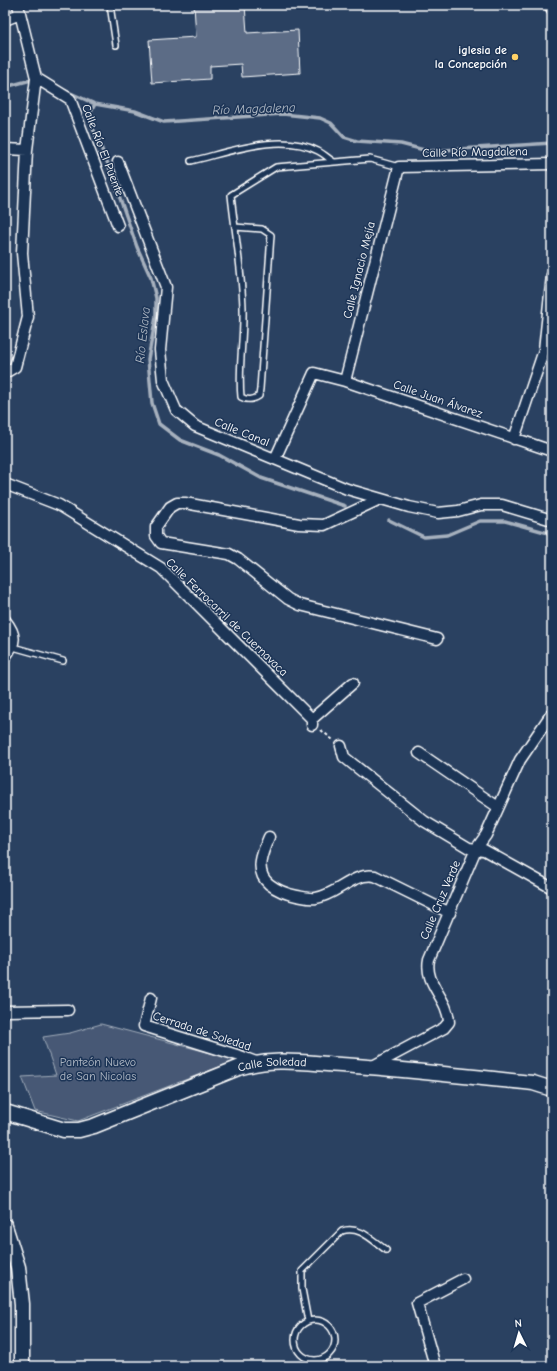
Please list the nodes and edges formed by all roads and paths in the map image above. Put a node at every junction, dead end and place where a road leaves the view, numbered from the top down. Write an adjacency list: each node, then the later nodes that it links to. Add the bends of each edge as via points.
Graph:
1 (110, 5): 6 (lane)
2 (549, 5): 3 (street)
3 (552, 9)
4 (19, 10): 5 (street); 7 (street)
5 (5, 20)
6 (116, 44)
7 (36, 78): 9 (street); 15 (street, Calle Río El Puente, via 70,100)
8 (5, 149): 9 (street)
9 (27, 150): 18 (street, via 22,253 28,317 14,367)
10 (118, 162): 22 (street, Calle Canal, via 166,287 160,350 163,380 176,410 195,426)
11 (191, 162): 12 (lane, via 256,146 275,144 294,144 318,151)
12 (334, 162): 14 (lane, via 370,159); 16 (lane, via 276,167 231,195)
13 (552, 164): 14 (street, Calle Río Magdalena)
14 (399, 167): 19 (street, Calle Ignacio Mejía)
15 (118, 226)
16 (234, 227): 16 (lane, via 262,228 271,235 260,389 259,396 254,400 241,397 243,308)
17 (552, 275): 20 (street, via 544,350)
18 (5, 373)
19 (345, 381): 20 (street, Calle Juan Álvarez); 22 (street, Calle Juan Álvarez, via 314,373)
20 (514, 439): 21 (street, Calle Juan Álvarez)
21 (552, 451)
22 (275, 459): 24 (street, Calle Canal, via 347,489)
23 (5, 484): 33 (street, Calle Ferrocarril de Cuernavaca, via 59,505 161,568)
24 (380, 499): 25 (street, Calle Canal, via 438,513 458,511 481,504 502,505); 27 (street, via 324,525 299,524 177,503 170,507 156,527 156,536 160,543 229,554 238,558 288,599 300,605)
25 (552, 520)
26 (5, 620): 28 (street, via 14,634)
27 (437, 638)
28 (13, 647): 29 (street); 30 (lane)
29 (5, 657)
30 (62, 661)
31 (353, 684): 33 (street)
32 (552, 713): 36 (street, Calle Cruz Verde, via 520,760)
33 (312, 722): 34 (path)
34 (341, 746): 38 (street, via 344,757 424,820 469,848)
35 (419, 753): 36 (street)
36 (498, 807): 38 (street, Calle Cruz Verde, via 486,835)
37 (269, 837): 40 (street, via 263,850 260,867 263,878 277,890 314,899 369,875)
38 (476, 849): 39 (street, via 484,850); 40 (street, Calle Cruz Verde)
39 (552, 888)
40 (450, 913): 45 (street, Calle Cruz Verde, via 428,960 427,970 448,1012 449,1022 444,1028)
41 (151, 998): 44 (street, Cerrada de Soledad, via 144,1026)
42 (68, 1010): 43 (street)
43 (5, 1011)
44 (256, 1062): 45 (street, Calle Soledad); 47 (street, Calle Soledad, via 79,1130 64,1130)
45 (371, 1067): 46 (street, Calle Soledad, via 533,1083)
46 (552, 1089)
47 (5, 1112)
48 (5, 1226): 53 (street, via 18,1267 22,1304)
49 (386, 1250): 51 (lane, via 358,1230 350,1228 342,1231 302,1271 302,1289)
50 (463, 1279): 55 (street, via 417,1303)
51 (308, 1321): 52 (lane, via 297,1329 294,1343 301,1355 314,1360); 52 (lane, via 322,1321 333,1330 335,1344 328,1356)
52 (321, 1359): 54 (lane)
53 (22, 1366)
54 (322, 1366)
55 (435, 1366)

